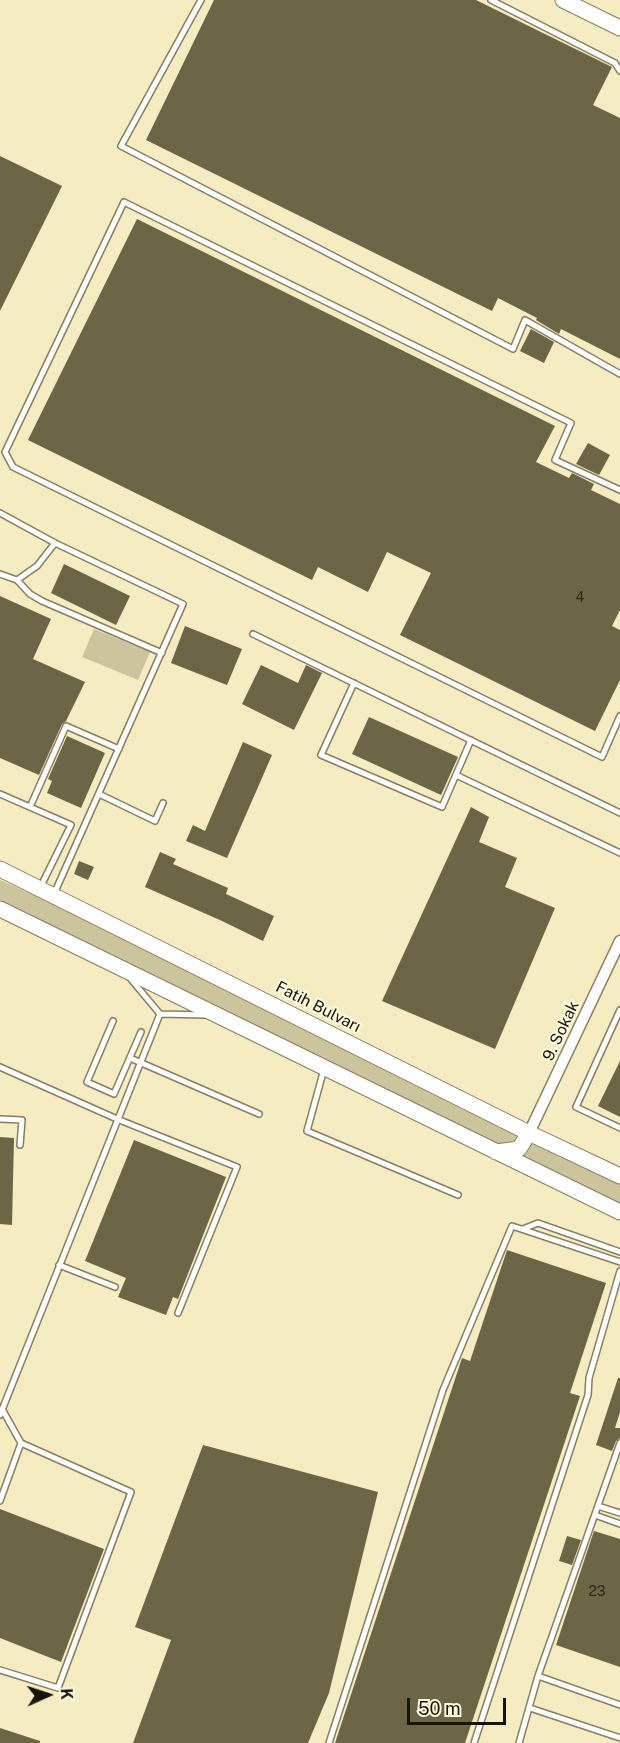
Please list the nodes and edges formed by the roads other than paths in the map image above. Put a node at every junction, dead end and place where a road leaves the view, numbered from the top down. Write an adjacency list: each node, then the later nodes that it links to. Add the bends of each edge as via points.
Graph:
1 (201, 0): 6 (lane, via 121,146 513,349 525,320)
2 (491, 0): 5 (lane, via 615,63)
3 (563, 0): 4 (main road)
4 (620, 28)
5 (620, 71)
6 (620, 374)
7 (620, 490): 15 (lane, via 555,460 570,423 124,202 5,452 13,467 602,757)
8 (0, 513): 9 (lane)
9 (55, 543): 11 (lane, via 37,566); 13 (lane, via 183,604)
10 (0, 574): 11 (lane)
11 (17, 580): 13 (lane, via 42,601)
12 (253, 634): 14 (lane)
13 (162, 653): 17 (lane)
14 (354, 683): 16 (lane); 18 (lane, via 321,755 442,807)
15 (620, 716)
16 (471, 740): 18 (lane); 23 (lane)
17 (119, 749): 20 (lane); 22 (lane, via 66,726)
18 (456, 775): 24 (lane)
19 (0, 794): 22 (lane)
20 (99, 794): 21 (lane, via 155,821); 26 (lane)
21 (163, 803)
22 (30, 807): 26 (lane, via 71,825)
23 (620, 813)
24 (620, 853)
25 (0, 869): 26 (main road, Fatih Bulvarı)
26 (47, 892): 44 (main road, Fatih Bulvarı)
27 (0, 909): 30 (main road)
28 (620, 941): 29 (street, 9. Sokak)
29 (617, 955): 44 (street, 9. Sokak)
30 (124, 970): 32 (lane); 33 (main road)
31 (620, 1010): 43 (lane, via 576,1107)
32 (160, 1014): 33 (lane); 37 (lane)
33 (217, 1015): 39 (main road)
34 (113, 1021): 36 (lane, via 87,1082 114,1094)
35 (141, 1032): 36 (lane)
36 (130, 1058): 37 (lane)
37 (140, 1062): 40 (lane); 42 (lane)
38 (0, 1067): 42 (lane)
39 (324, 1068): 46 (main road); 48 (lane, via 307,1131)
40 (259, 1114)
41 (0, 1119): 45 (lane, via 22,1120)
42 (117, 1119): 53 (lane); 56 (lane, via 237,1167)
43 (620, 1128)
44 (529, 1133): 46 (main road, via 519,1149); 47 (main road, Fatih Bulvarı)
45 (20, 1145)
46 (496, 1152): 49 (main road)
47 (620, 1176)
48 (458, 1195)
49 (620, 1212)
50 (523, 1229): 51 (lane, via 538,1223); 52 (lane); 70 (lane, via 512,1226 442,1390)
51 (620, 1252)
52 (620, 1262)
53 (59, 1265): 55 (lane); 57 (lane)
54 (620, 1271): 71 (lane, via 589,1378 588,1395)
55 (115, 1287)
56 (178, 1314)
57 (1, 1412): 58 (lane)
58 (21, 1443): 60 (lane); 65 (lane, via 131,1492 58,1688)
59 (620, 1443): 61 (lane)
60 (0, 1501)
61 (598, 1506): 62 (lane); 63 (lane)
62 (620, 1513)
63 (595, 1515): 64 (lane); 66 (lane)
64 (620, 1524)
65 (0, 1670)
66 (538, 1676): 67 (lane); 68 (lane)
67 (620, 1705)
68 (530, 1708): 69 (lane); 72 (lane)
69 (620, 1738)
70 (329, 1743)
71 (474, 1743)
72 (519, 1743)

